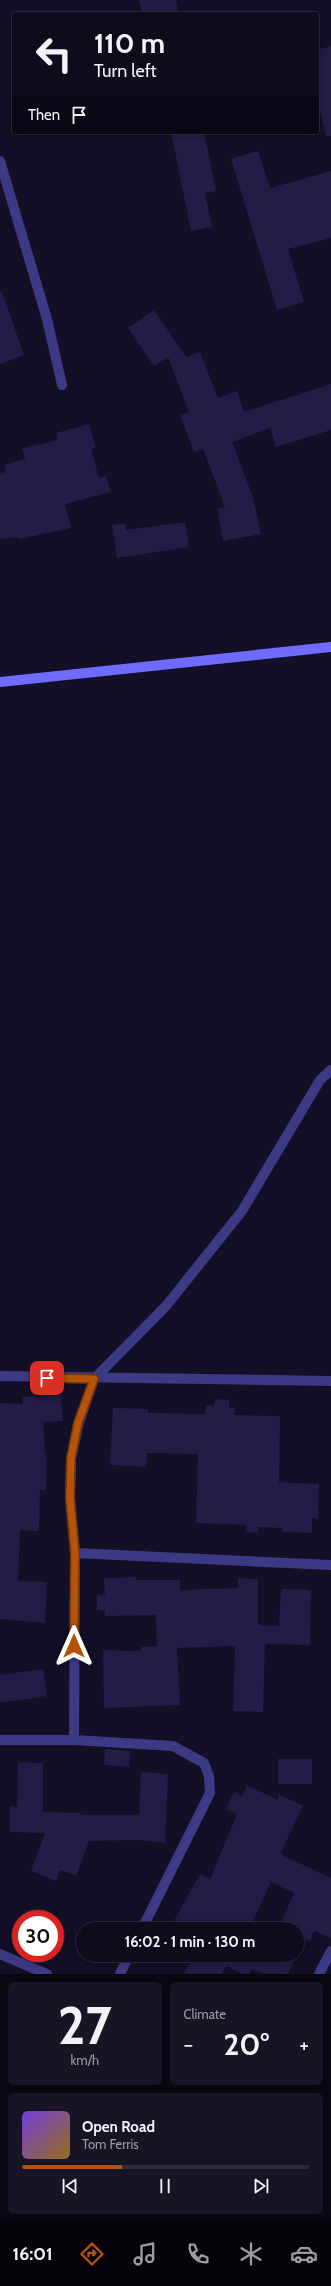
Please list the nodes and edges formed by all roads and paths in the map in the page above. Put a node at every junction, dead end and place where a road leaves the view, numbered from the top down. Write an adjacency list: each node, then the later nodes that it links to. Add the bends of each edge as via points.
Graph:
1 (0, 160): 2 (street, via 47,319)
2 (62, 385)
3 (331, 648): 4 (street)
4 (0, 682)
5 (331, 1070): 7 (street, via 320,1080 242,1211 166,1306)
6 (0, 1376): 7 (street)
7 (94, 1379): 8 (street); 9 (street, via 78,1423 71,1458 70,1498)
8 (331, 1381)
9 (75, 1553): 10 (street); 12 (street)
10 (331, 1566)
11 (0, 1740): 12 (street)
12 (74, 1740): 13 (street, via 173,1746 204,1764 209,1776 210,1793)
13 (146, 1922)
14 (331, 1951): 19 (street)
15 (0, 1954): 17 (street)
16 (126, 1962): 18 (street)
17 (46, 1974)
18 (120, 1974)
19 (319, 1974)

